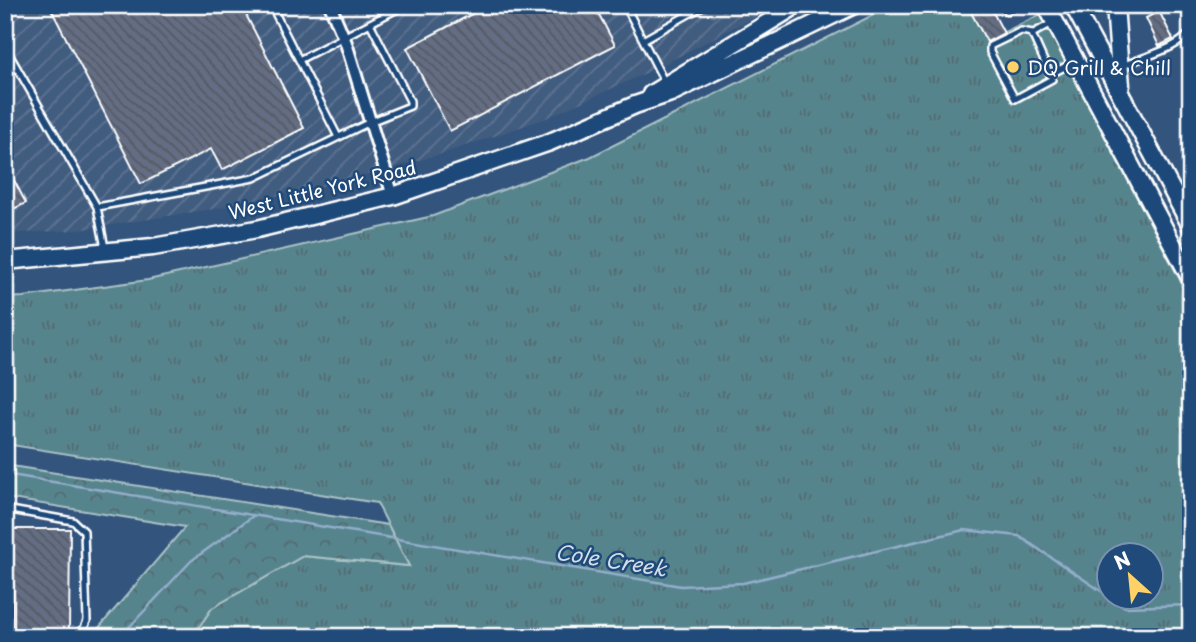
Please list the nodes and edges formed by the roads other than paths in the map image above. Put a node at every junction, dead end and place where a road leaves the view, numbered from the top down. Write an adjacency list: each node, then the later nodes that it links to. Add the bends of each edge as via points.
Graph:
1 (271, 5): 20 (lane)
2 (330, 5): 17 (street)
3 (405, 5): 14 (lane)
4 (625, 5): 18 (lane)
5 (705, 5): 18 (lane)
6 (797, 5): 24 (main road, West Little York Road)
7 (854, 5): 25 (main road, West Little York Road, via 708,77)
8 (1004, 5): 9 (lane, via 1007,10)
9 (1016, 5)
10 (1046, 5): 13 (main road)
11 (1073, 5): 22 (main road)
12 (1115, 5): 22 (main road)
13 (1054, 22): 16 (lane); 21 (main road)
14 (370, 23): 17 (lane); 26 (lane, via 410,106)
15 (1191, 31): 22 (lane, via 1163,50)
16 (1033, 33): 23 (lane); 23 (lane, via 1021,31 990,46 990,52 1015,99 1050,81)
17 (344, 38): 20 (lane); 26 (street)
18 (643, 40): 24 (lane)
19 (5, 47): 29 (lane)
20 (299, 60): 27 (lane)
21 (1075, 61): 23 (lane); 31 (main road)
22 (1114, 70): 30 (main road, via 1122,96)
23 (1051, 74)
24 (666, 84): 25 (main road, West Little York Road)
25 (635, 106): 28 (main road, West Little York Road, via 550,142)
26 (370, 122): 27 (lane); 28 (street)
27 (338, 137): 29 (lane, via 254,178)
28 (393, 196): 32 (main road, West Little York Road, via 257,229)
29 (97, 207): 32 (lane)
30 (1191, 226)
31 (1184, 249): 34 (main road)
32 (106, 251): 33 (main road, West Little York Road)
33 (5, 261)
34 (1191, 279)
35 (5, 509): 36 (lane, via 73,521 84,531 87,621)
36 (74, 637)

